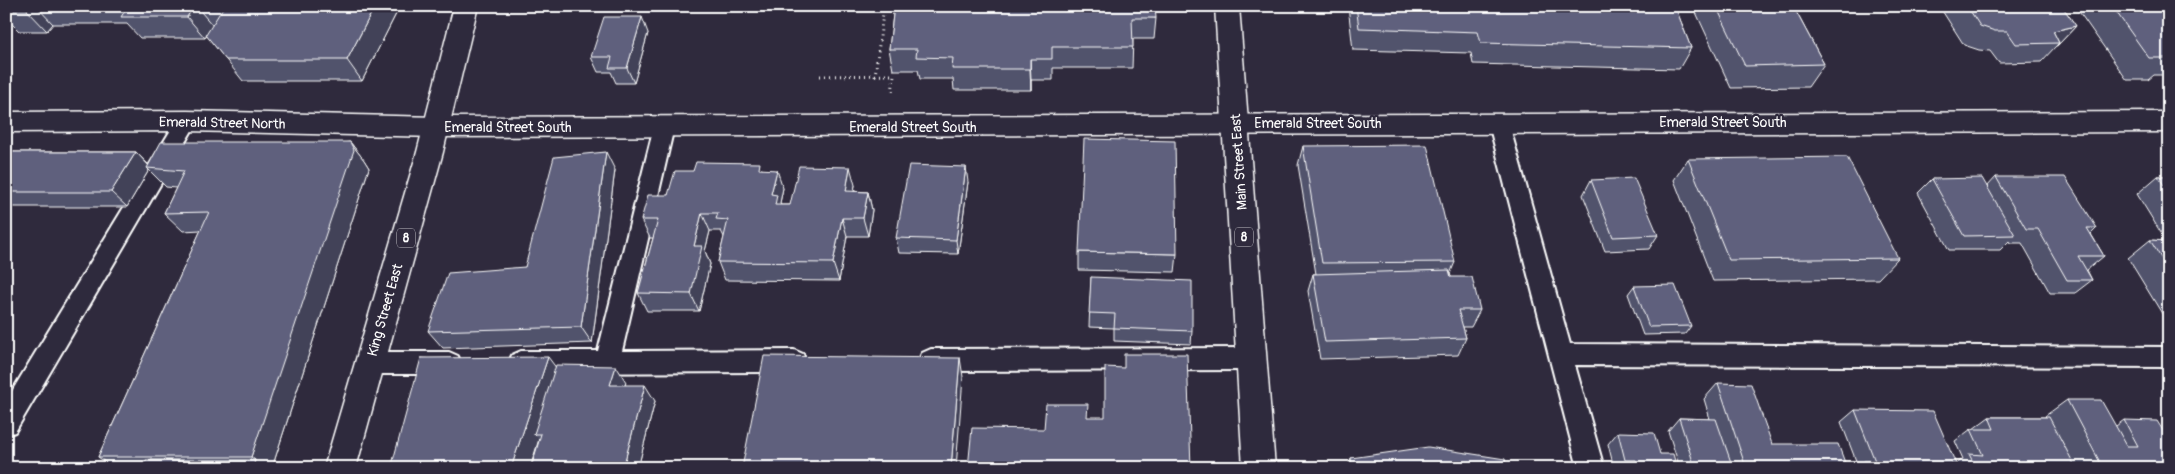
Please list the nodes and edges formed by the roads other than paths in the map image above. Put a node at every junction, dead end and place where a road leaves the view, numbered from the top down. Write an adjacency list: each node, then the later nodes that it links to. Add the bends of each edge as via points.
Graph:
1 (466, 6): 9 (street, King Street East / 8)
2 (1227, 6): 5 (street, Main Street East / 8)
3 (187, 121): 4 (street, Emerald Street North); 9 (street, Emerald Street North); 19 (lane)
4 (6, 122)
5 (1236, 122): 7 (street, Emerald Street South); 8 (street, Emerald Street South, via 1026,127); 12 (street, Main Street East / 8)
6 (2169, 122): 7 (street, Emerald Street South)
7 (1499, 124): 10 (lane)
8 (664, 127): 9 (street, Emerald Street South); 16 (lane)
9 (437, 128): 17 (street, King Street East / 8)
10 (1560, 354): 11 (lane); 22 (lane)
11 (2169, 357)
12 (1252, 359): 14 (lane); 21 (street, Main Street East / 8)
13 (820, 361): 16 (lane)
14 (908, 361)
15 (498, 362): 16 (lane)
16 (607, 362)
17 (369, 363): 18 (lane); 20 (street, King Street East / 8)
18 (468, 363)
19 (6, 424)
20 (340, 468)
21 (1259, 468)
22 (1590, 468)

